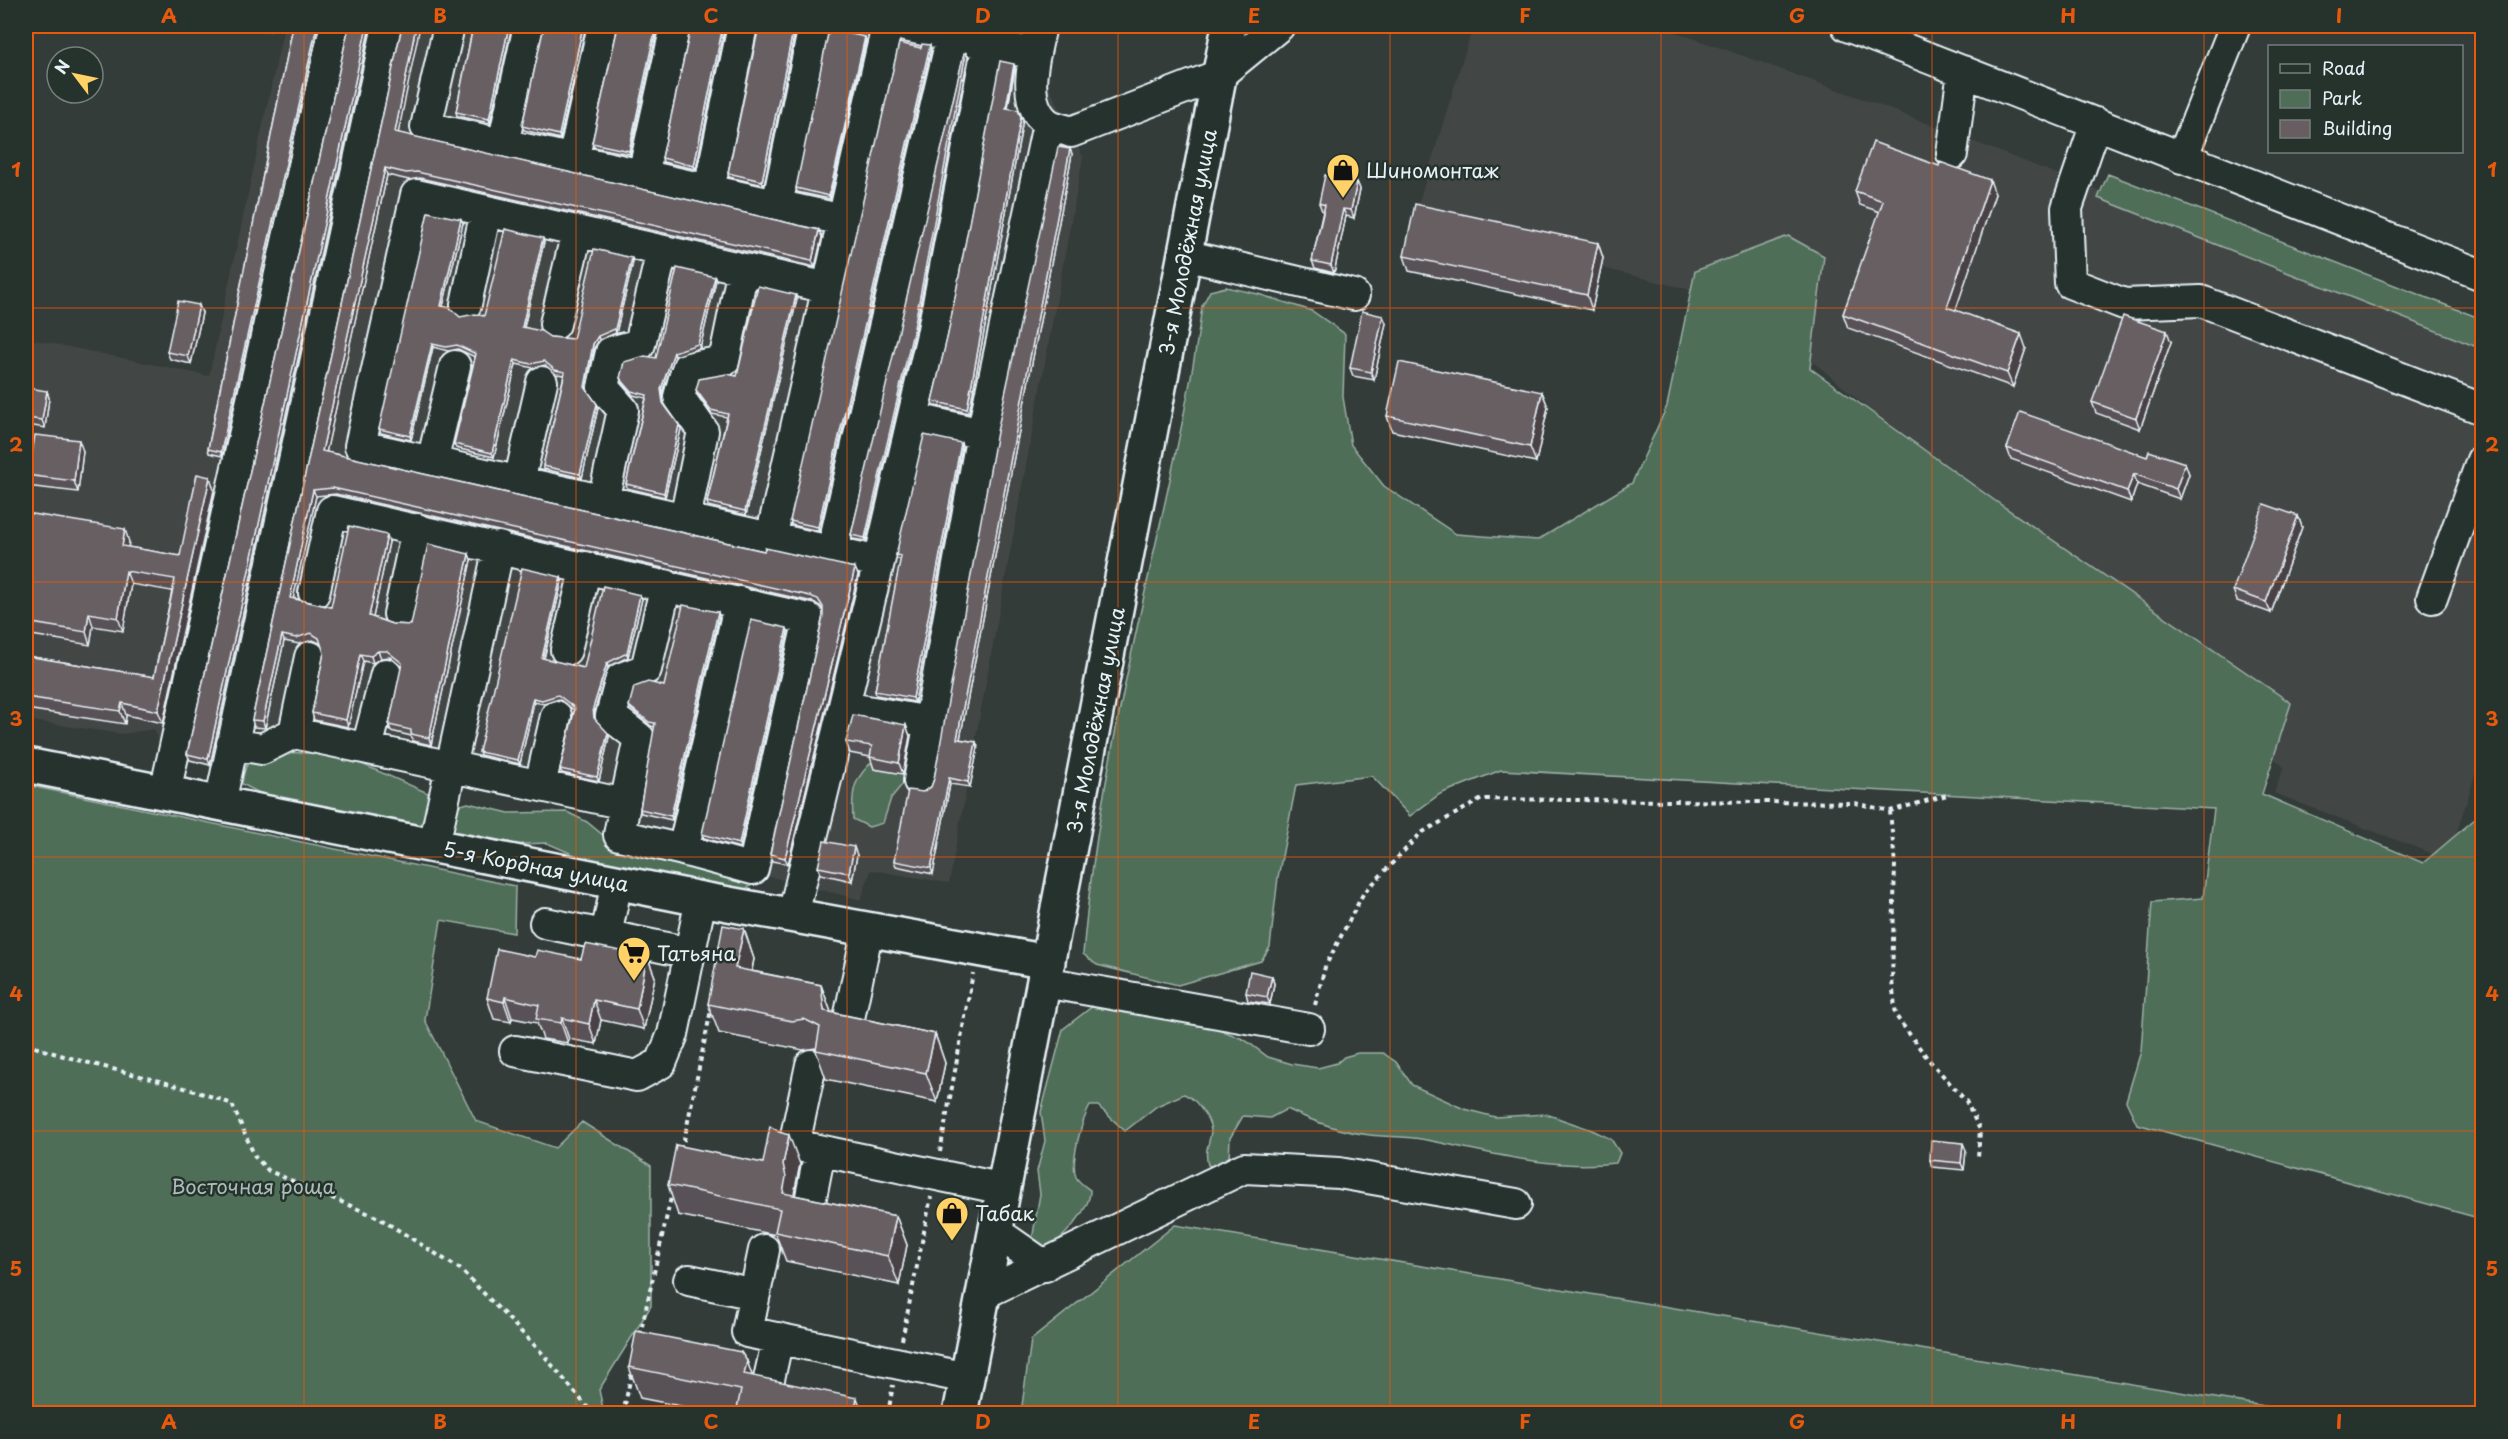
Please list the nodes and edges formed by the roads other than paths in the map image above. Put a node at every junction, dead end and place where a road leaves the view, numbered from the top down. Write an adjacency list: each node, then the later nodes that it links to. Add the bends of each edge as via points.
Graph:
1 (335, 26): 74 (street)
2 (388, 26): 68 (street)
3 (449, 26): 22 (street, via 426,127)
4 (529, 26): 22 (street)
5 (603, 26): 25 (street)
6 (676, 26): 26 (street)
7 (743, 26): 27 (street)
8 (814, 26): 28 (street)
9 (887, 26): 30 (street)
10 (906, 26): 15 (street)
11 (1229, 26): 19 (main road, 3-я Молодёжная улица)
12 (1279, 26): 19 (street)
13 (1847, 26): 18 (street)
14 (2235, 26): 24 (street)
15 (952, 36): 17 (street); 53 (street)
16 (1038, 40): 17 (street); 21 (street, via 1030,77 1034,103)
17 (988, 43): 43 (street)
18 (1963, 71): 20 (street); 23 (street)
19 (1219, 75): 21 (street, via 1071,132); 33 (main road, 3-я Молодёжная улица)
20 (2096, 123): 24 (street); 42 (street, via 2067,208 2070,283 2124,304 2201,301)
21 (1048, 124): 44 (street)
22 (503, 144): 25 (street)
23 (1952, 154)
24 (2182, 158): 35 (street)
25 (573, 160): 26 (street)
26 (643, 175): 27 (street)
27 (709, 190): 28 (street)
28 (777, 205): 30 (street)
29 (486, 211): 31 (street); 38 (street); 46 (street, via 416,195 360,446)
30 (843, 220): 36 (street)
31 (577, 232): 32 (street); 39 (street)
32 (662, 251): 34 (street); 48 (street, via 640,344 611,352 603,387 623,410)
33 (1184, 255): 37 (street); 86 (main road, 3-я Молодёжная улица)
34 (743, 269): 36 (street); 49 (street, via 724,361 687,368 679,397 703,431)
35 (2482, 275)
36 (828, 288): 51 (street)
37 (1354, 295)
38 (466, 304)
39 (555, 324)
40 (455, 366): 46 (street)
41 (542, 382): 47 (street)
42 (2482, 409)
43 (913, 418): 44 (street); 54 (street)
44 (981, 434): 66 (street)
45 (2482, 460): 58 (street)
46 (432, 462): 47 (street)
47 (519, 482): 48 (street)
48 (603, 501): 49 (street)
49 (685, 519): 51 (street)
50 (417, 529): 52 (street); 57 (street, via 332,511); 60 (street)
51 (771, 538): 53 (street)
52 (500, 547): 55 (street); 71 (street)
53 (832, 552): 54 (street)
54 (879, 562): 64 (street)
55 (586, 567): 56 (street); 61 (street)
56 (666, 585): 59 (street); 76 (street, via 646,669 621,678 611,716 639,738)
57 (314, 593)
58 (2432, 598)
59 (740, 602): 78 (street); 78 (street, via 809,619 753,869)
60 (399, 614)
61 (566, 650)
62 (310, 657): 67 (street)
63 (386, 674): 69 (street)
64 (844, 707): 66 (street); 81 (street)
65 (556, 716): 73 (street)
66 (930, 722): 72 (street)
67 (294, 733): 68 (street, via 262,749); 69 (street)
68 (232, 744): 75 (street)
69 (367, 748): 71 (street)
70 (26, 765): 74 (main road, 5-я Кордная улица)
71 (452, 766): 73 (street); 77 (street)
72 (919, 782)
73 (540, 785): 76 (street)
74 (165, 792): 75 (main road, 5-я Кордная улица)
75 (220, 803): 77 (main road, 5-я Кордная улица)
76 (625, 804): 78 (street, via 619,835)
77 (434, 845): 79 (main road, 5-я Кордная улица)
78 (683, 849)
79 (617, 882): 80 (main road, 5-я Кордная улица); 84 (street)
80 (701, 899): 81 (main road, 5-я Кордная улица); 89 (street, via 673,1034 661,1063 637,1076)
81 (793, 915): 83 (main road, 5-я Кордная улица)
82 (545, 923): 84 (street)
83 (868, 929): 86 (main road, 5-я Кордная улица); 87 (street)
84 (606, 935): 85 (street)
85 (671, 949)
86 (1046, 972): 88 (street); 92 (main road, 3-я Молодёжная улица)
87 (848, 1023)
88 (1309, 1029)
89 (514, 1051)
90 (811, 1065): 91 (street, via 794,1145)
91 (820, 1150): 92 (street); 93 (street)
92 (1004, 1189): 95 (main road, 3-я Молодёжная улица)
93 (811, 1197)
94 (1516, 1204): 97 (street, via 1339,1173 1244,1168)
95 (996, 1232): 97 (street); 100 (main road, 3-я Молодёжная улица)
96 (764, 1250): 99 (street)
97 (1045, 1266): 100 (street)
98 (689, 1280): 99 (street)
99 (755, 1294): 101 (street, via 747,1332)
100 (983, 1294): 102 (main road, 3-я Молодёжная улица)
101 (778, 1338): 102 (street); 103 (street)
102 (967, 1378): 104 (main road, 3-я Молодёжная улица)
103 (769, 1379)
104 (960, 1413)

